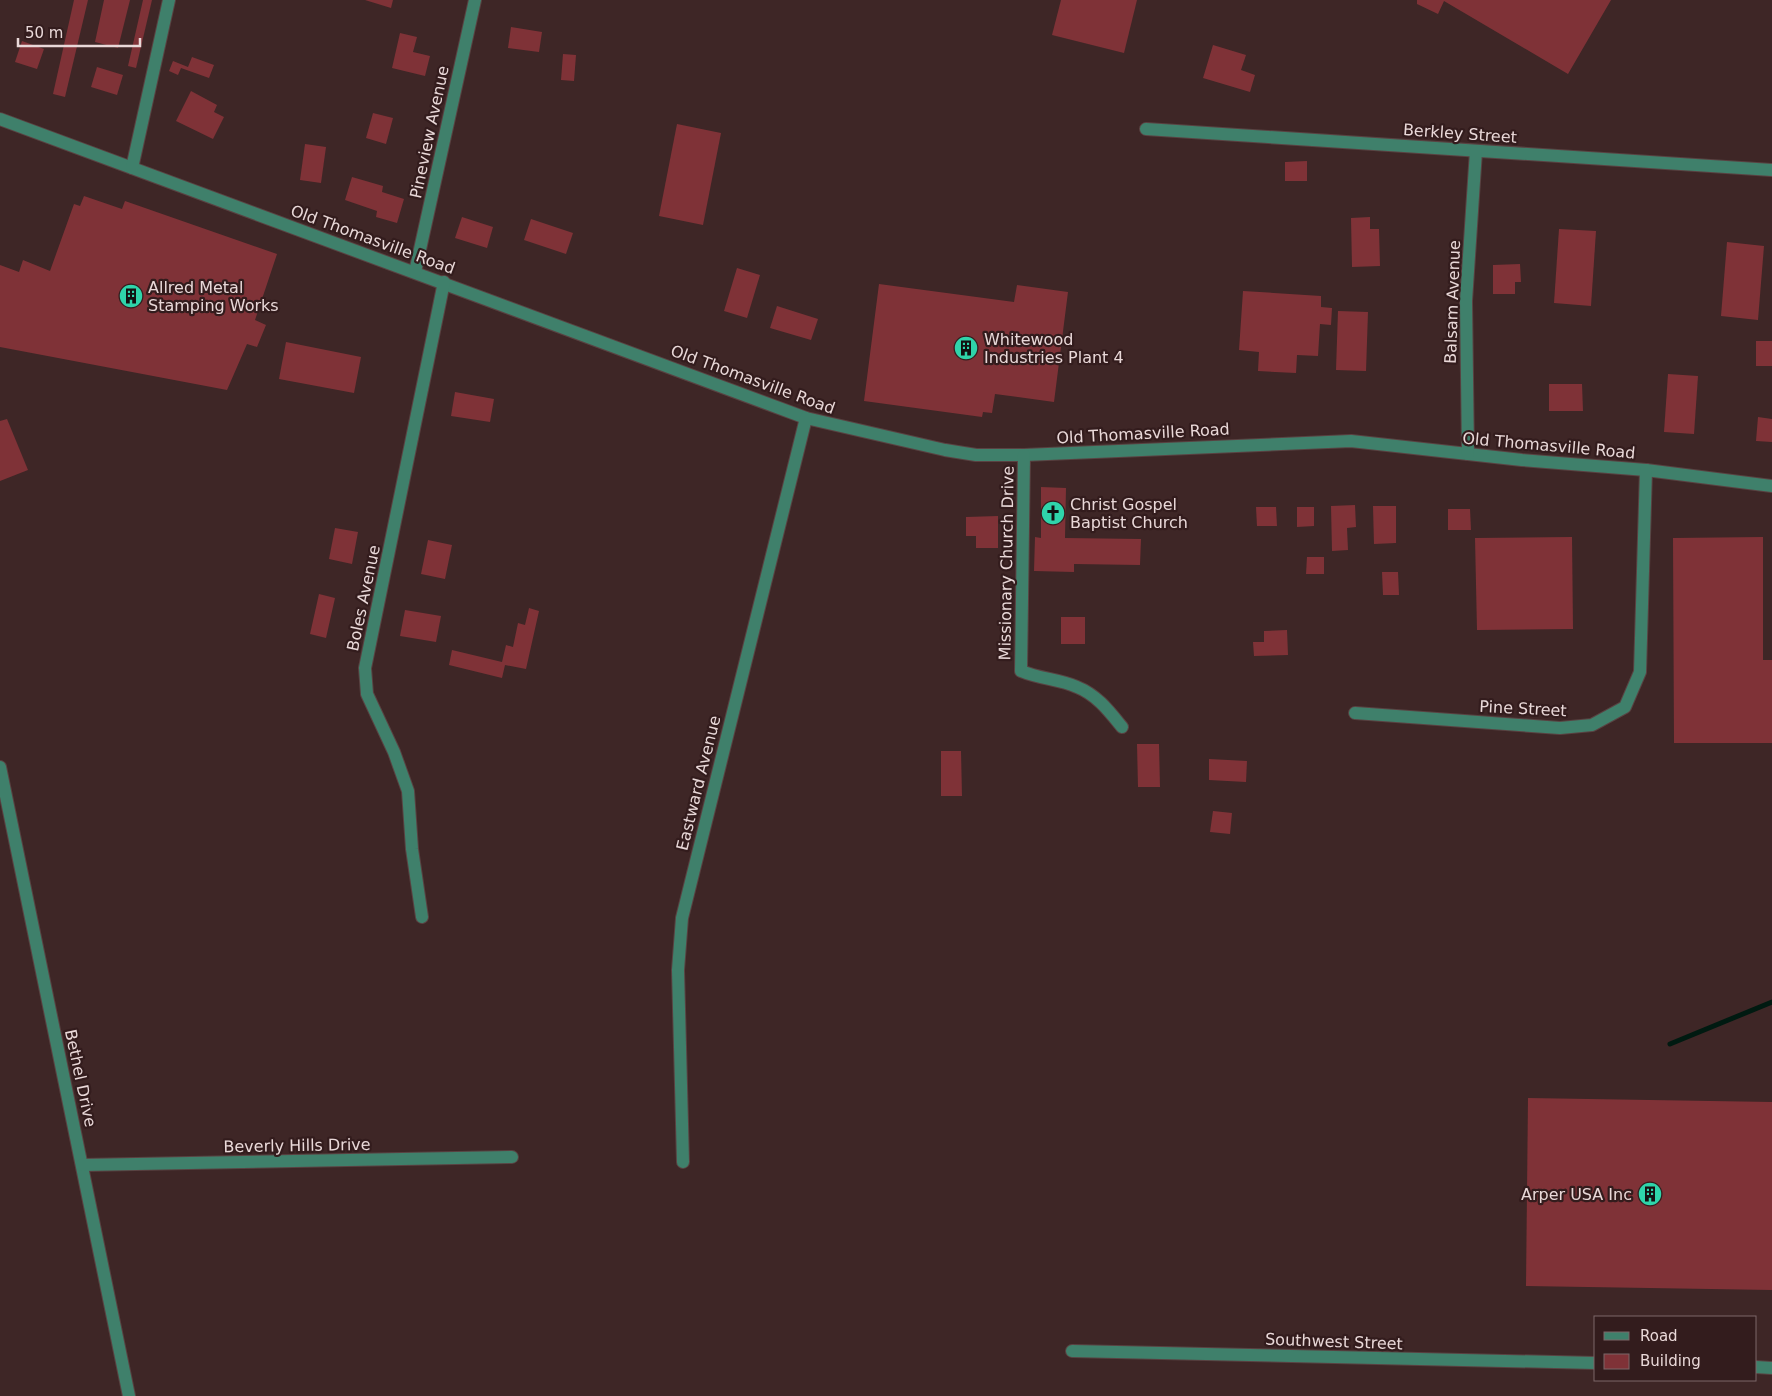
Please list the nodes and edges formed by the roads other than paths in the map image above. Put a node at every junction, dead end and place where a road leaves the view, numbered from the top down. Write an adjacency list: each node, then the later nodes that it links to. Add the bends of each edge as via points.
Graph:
1 (169, 0): 6 (street)
2 (475, 0): 8 (street, Pineview Avenue)
3 (0, 119): 6 (street, Old Thomasville Road)
4 (1146, 129): 5 (street, Berkley Street)
5 (1476, 150): 7 (street, Berkley Street); 11 (street, Balsam Avenue, via 1466,301)
6 (132, 168): 8 (street, Old Thomasville Road)
7 (1772, 170)
8 (415, 272): 9 (street, Old Thomasville Road)
9 (444, 282): 10 (street, Old Thomasville Road); 18 (street, Boles Avenue, via 365,668 367,694 408,791)
10 (806, 418): 12 (street, Old Thomasville Road, via 945,450); 20 (street, Eastward Avenue, via 682,918 678,970)
11 (1468, 454): 12 (street, Old Thomasville Road, via 1351,441); 13 (street, Old Thomasville Road)
12 (1024, 455): 16 (street, Missionary Church Drive, via 1021,671 1077,687 1105,705)
13 (1646, 470): 14 (street, Old Thomasville Road); 15 (street, Pine Street, via 1640,672 1625,707 1592,725 1560,728)
14 (1772, 486)
15 (1355, 713)
16 (1122, 727)
17 (0, 767): 21 (street, Bethel Drive)
18 (422, 917)
19 (512, 1157): 21 (street, Beverly Hills Drive)
20 (683, 1162)
21 (82, 1165): 26 (street, Bethel Drive)
22 (1072, 1351): 23 (street, Southwest Street)
23 (1594, 1363)
24 (1757, 1367): 25 (street)
25 (1772, 1368)
26 (129, 1396)

